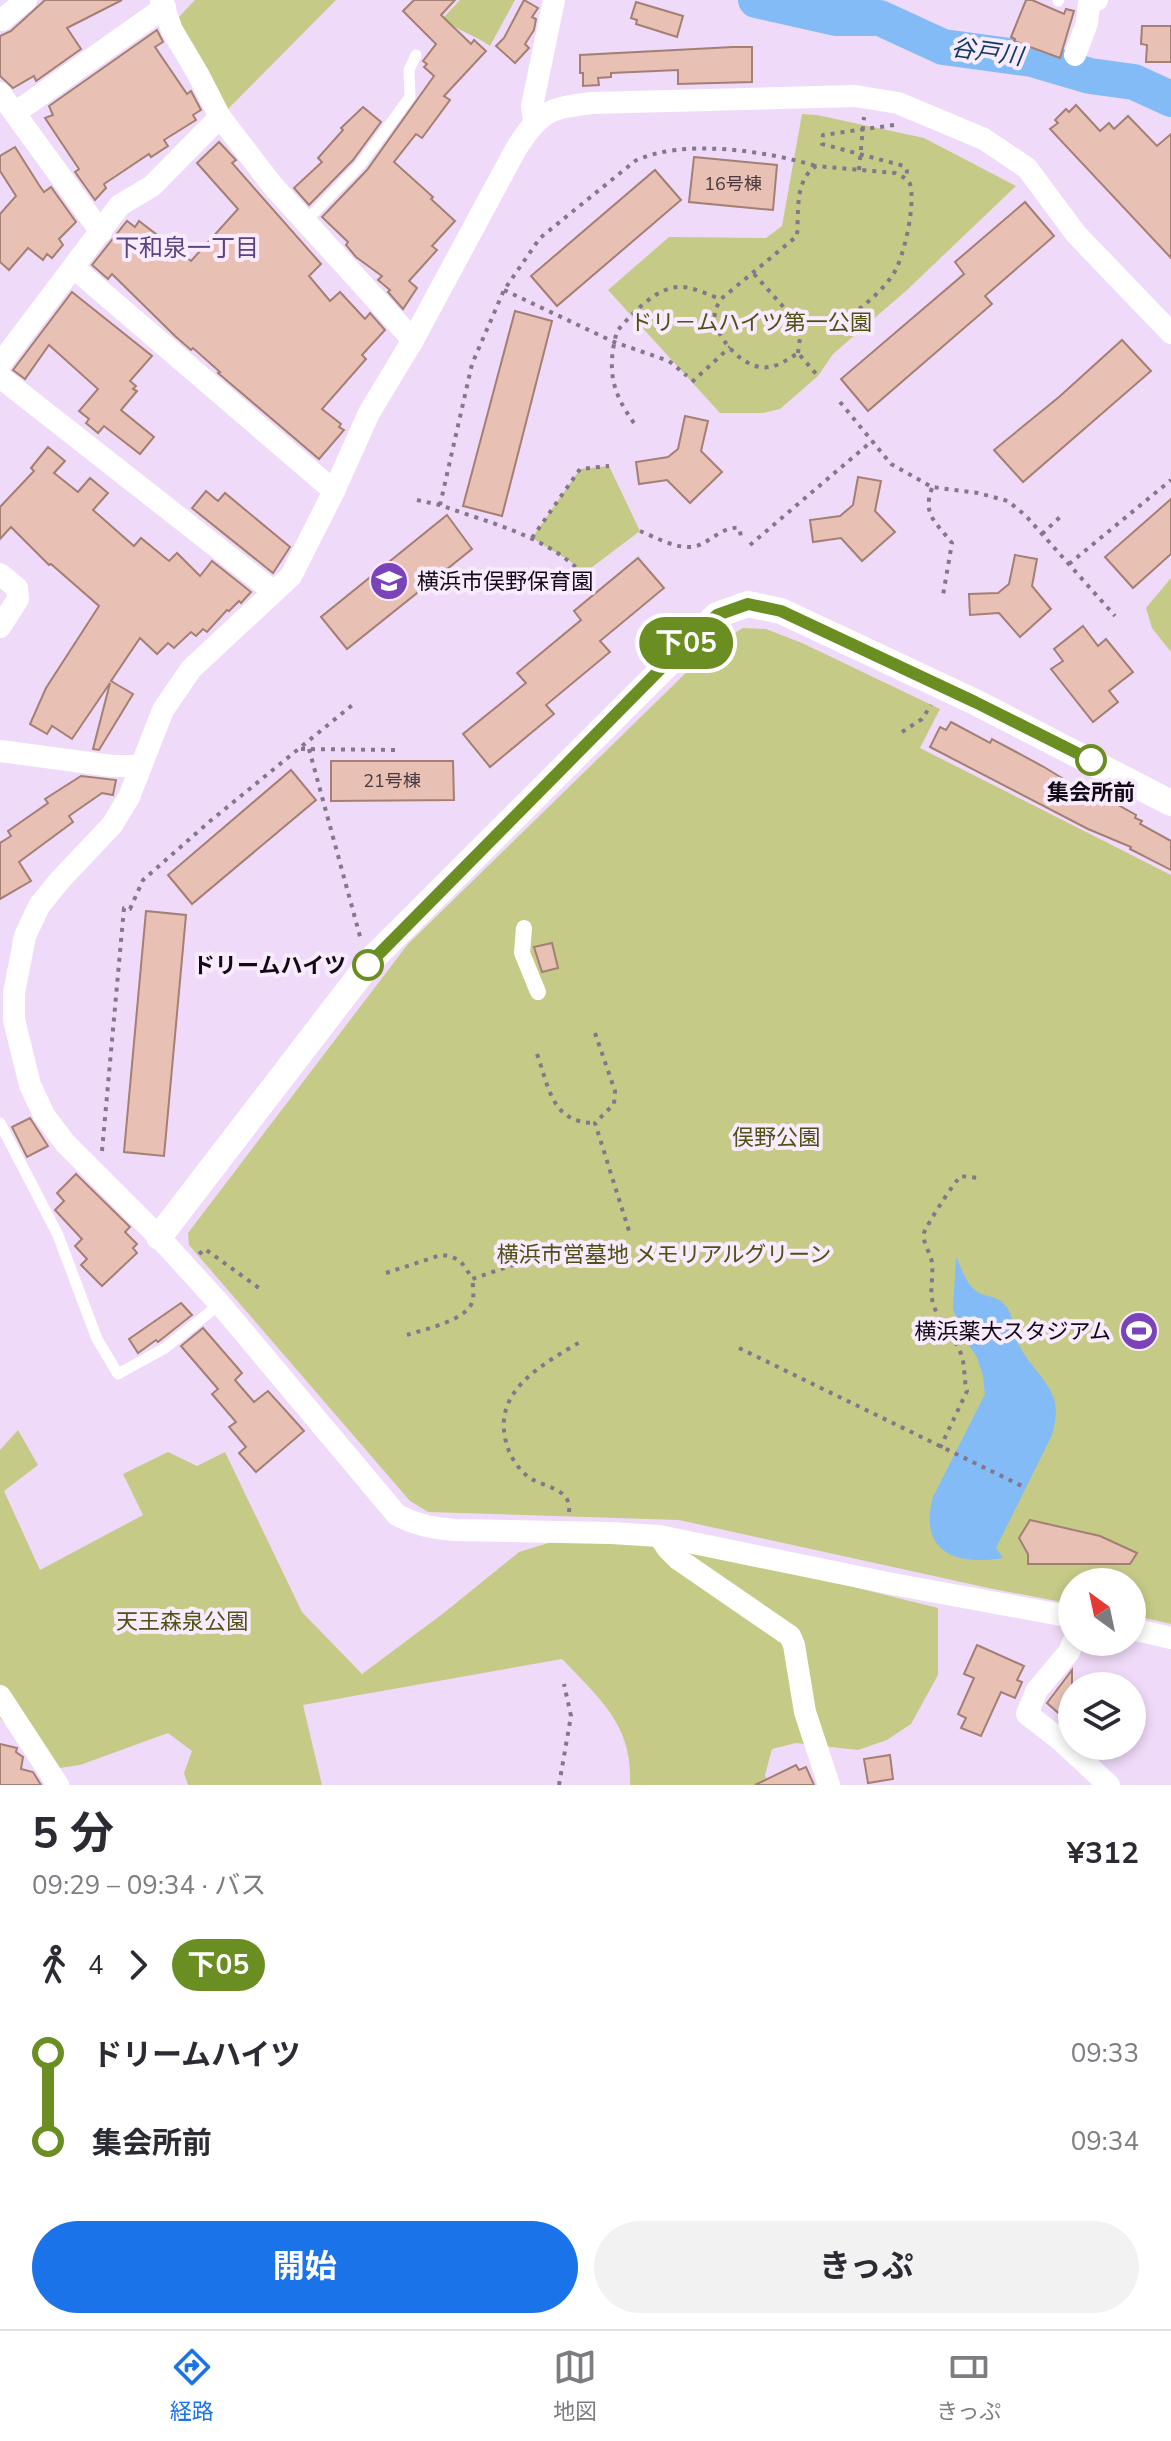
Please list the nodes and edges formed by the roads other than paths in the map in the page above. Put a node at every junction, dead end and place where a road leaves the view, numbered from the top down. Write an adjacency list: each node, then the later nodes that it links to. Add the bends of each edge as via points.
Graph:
1 (26, 0): 5 (street)
2 (554, 0): 11 (street, via 532,106)
3 (1097, 0): 7 (street, via 1089,3)
4 (163, 3): 9 (street); 10 (street, via 172,30)
5 (0, 18)
6 (416, 55): 12 (lane, via 409,70 410,97 360,165)
7 (1075, 55)
8 (0, 93): 9 (street)
9 (15, 113): 13 (street)
10 (220, 117): 12 (street); 13 (street, via 152,186 120,205)
11 (534, 121): 15 (street, via 559,107 592,103 855,96 898,103 984,139 1027,168 1076,234); 16 (street)
12 (305, 222): 16 (street)
13 (101, 232): 14 (street)
14 (74, 268): 17 (street); 19 (street)
15 (1171, 333)
16 (413, 340): 19 (street, via 369,413)
17 (0, 364)
18 (0, 377): 21 (street)
19 (334, 491): 21 (street, via 291,576)
20 (0, 574): 22 (street, via 17,588 18,599)
21 (274, 592): 24 (street, via 191,669 163,710)
22 (0, 627)
23 (0, 751): 24 (street)
24 (141, 766): 29 (street, via 112,825 39,906 25,936 14,1020 30,1085 44,1115)
25 (1171, 803): 29 (street, via 975,702 781,611 748,604 717,615 374,957)
26 (524, 928): 27 (street, via 522,953)
27 (538, 992)
28 (0, 1123): 30 (lane, via 58,1235 97,1339 118,1374 165,1348)
29 (159, 1237): 30 (street)
30 (220, 1304): 31 (street, via 397,1515 430,1528)
31 (659, 1536): 32 (street); 38 (street, via 678,1559 790,1636 811,1733)
32 (1058, 1614)
33 (1146, 1632): 34 (street)
34 (1171, 1638)
35 (1066, 1656): 39 (street, via 1037,1690 1027,1714)
36 (0, 1696): 37 (street)
37 (58, 1785)
38 (829, 1785)
39 (1109, 1785)

